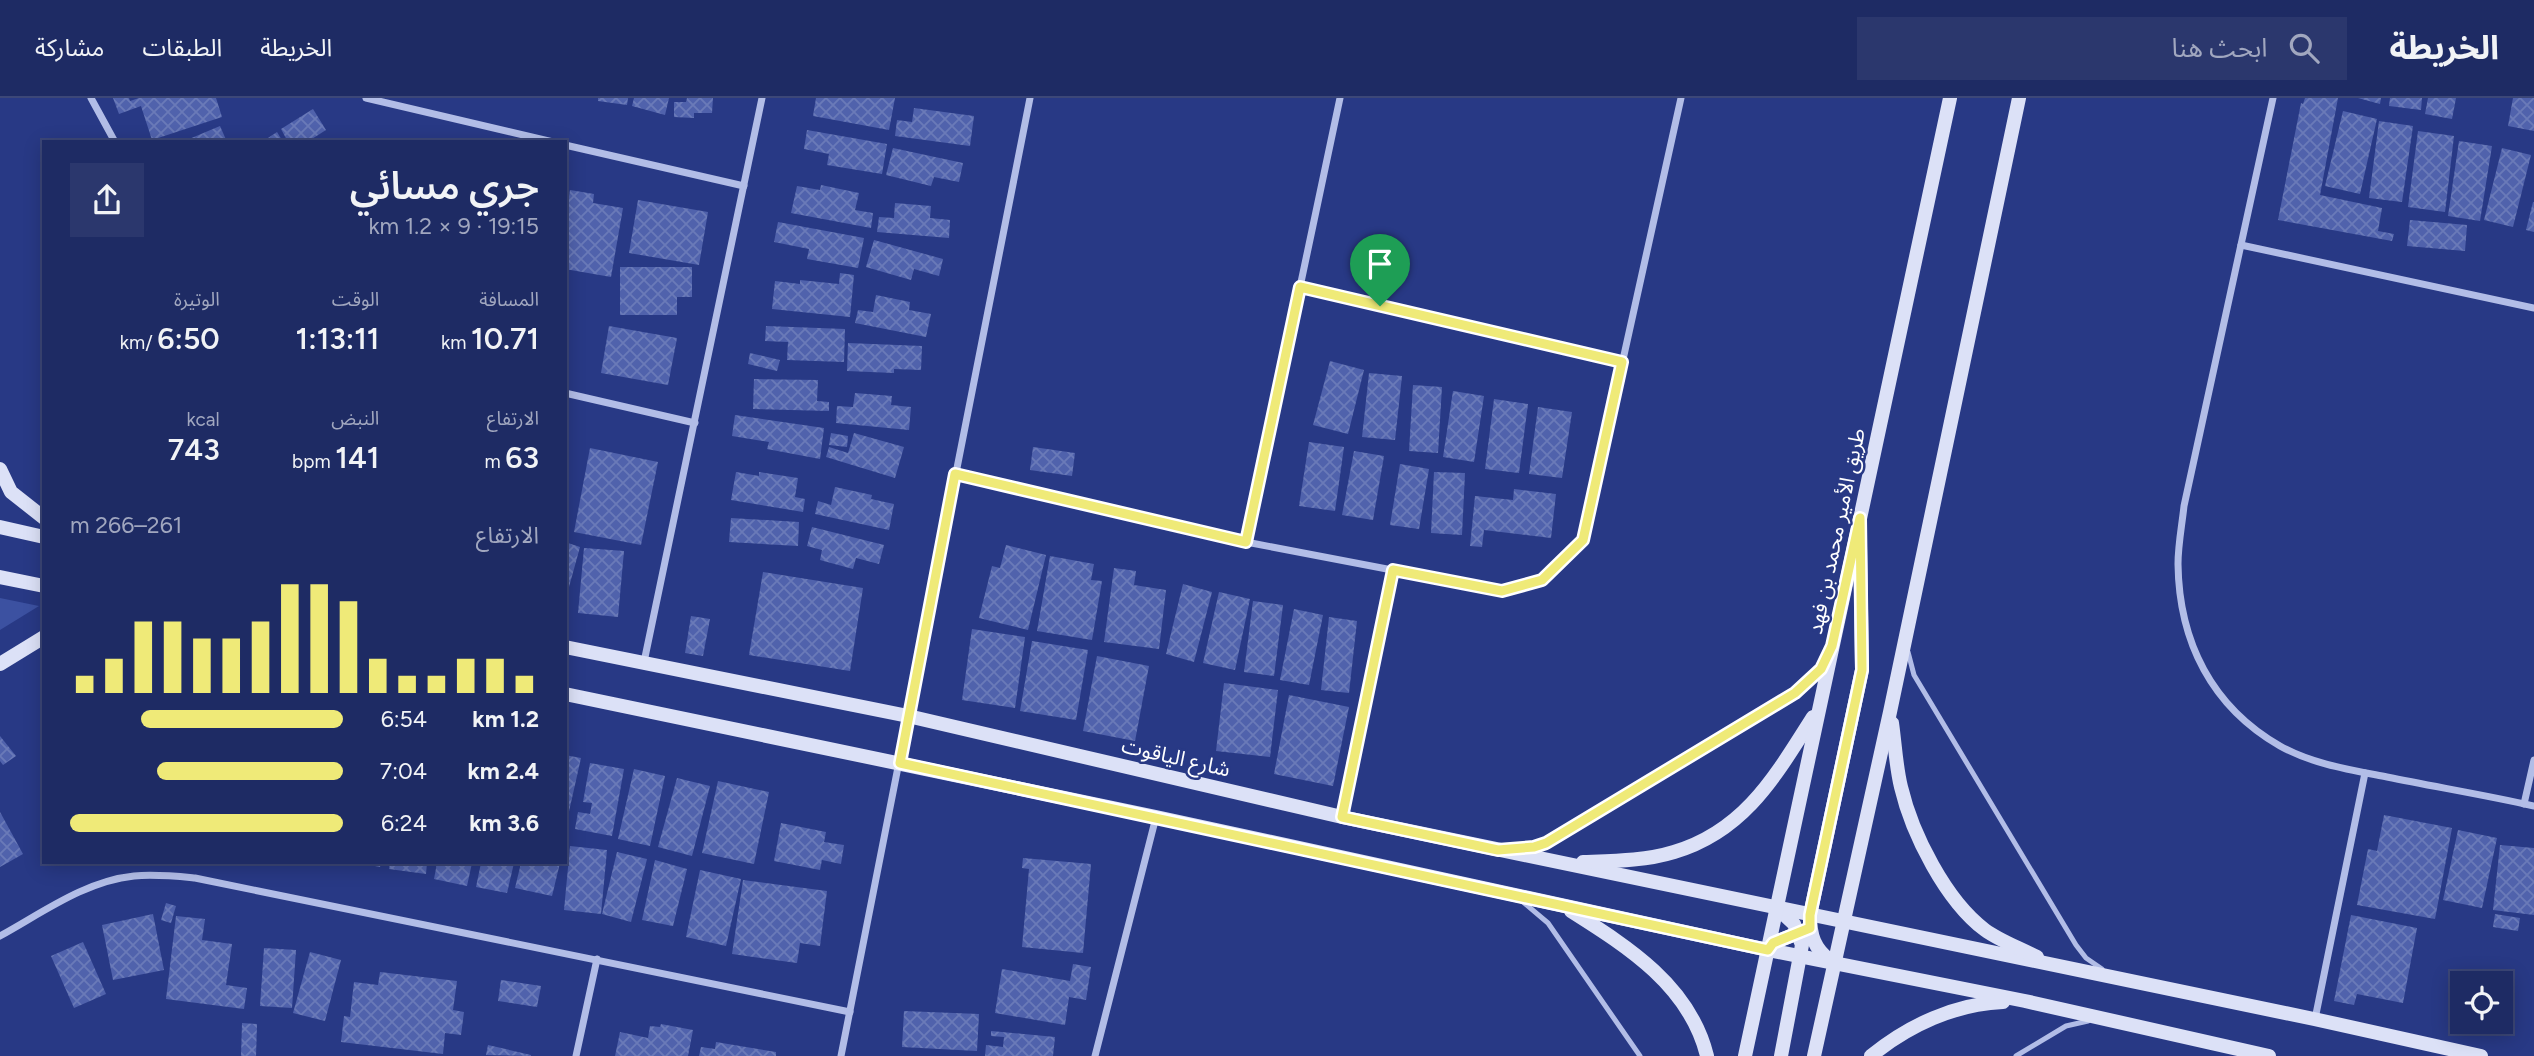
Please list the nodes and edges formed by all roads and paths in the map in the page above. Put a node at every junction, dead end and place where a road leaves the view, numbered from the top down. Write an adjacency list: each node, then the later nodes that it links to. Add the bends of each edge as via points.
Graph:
1 (91, 98): 10 (street)
2 (366, 98): 11 (street)
3 (762, 98): 13 (street)
4 (1030, 98): 21 (street)
5 (1340, 98): 15 (street)
6 (1681, 98): 17 (street)
7 (1950, 98): 23 (street, طريق الأمير محمد بن فهد)
8 (2019, 98): 30 (street)
9 (2273, 98): 14 (street)
10 (114, 140)
11 (544, 140)
12 (567, 145): 13 (street)
13 (744, 186): 19 (street)
14 (2241, 245): 16 (street); 42 (street, via 2184,506 2178,563 2187,631 2208,680 2234,712 2280,746 2329,765)
15 (1300, 287): 17 (street); 26 (street)
16 (2534, 308)
17 (1622, 362): 27 (street, via 1583,540 1542,580 1502,591)
18 (567, 393): 19 (street)
19 (695, 423): 34 (street)
20 (0, 469): 22 (street, via 11,492)
21 (955, 474): 26 (street); 39 (street)
22 (42, 516)
23 (1860, 518): 32 (street, طريق الأمير محمد بن فهد); 54 (street, via 1862,670)
24 (0, 527): 25 (street)
25 (42, 537)
26 (1246, 542): 27 (street)
27 (1393, 570): 46 (street)
28 (0, 576): 29 (street)
29 (42, 586)
30 (1908, 630): 38 (street); 59 (lane, via 1914,675 2076,945 2086,958)
31 (42, 638): 35 (street)
32 (1832, 646): 37 (street, طريق الأمير محمد بن فهد); 47 (lane, via 1821,669 1795,693 1546,843)
33 (567, 647): 34 (street, شارع الياقوت)
34 (644, 663): 39 (street, شارع الياقوت)
35 (0, 664)
36 (567, 694): 41 (street)
37 (1819, 707): 48 (street, via 1765,791 1724,828 1674,852 1646,859); 51 (street, طريق الأمير محمد بن فهد)
38 (1890, 712): 52 (street); 58 (street, via 1901,788 1944,884 1985,930)
39 (908, 716): 41 (street); 46 (street, شارع الياقوت)
40 (2534, 760): 43 (street)
41 (900, 763): 45 (street); 61 (street)
42 (2365, 772): 43 (street); 62 (street)
43 (2524, 804): 44 (street)
44 (2534, 806)
45 (1156, 817): 49 (street); 66 (street)
46 (1342, 817): 47 (street, شارع الياقوت)
47 (1498, 850): 48 (street, شارع الياقوت)
48 (1564, 864): 51 (street, شارع الياقوت)
49 (1507, 894): 50 (street); 67 (lane, via 1536,910 1548,923)
50 (1564, 906): 55 (street); 68 (street, via 1662,976 1694,1023)
51 (1776, 909): 54 (street); 55 (street, طريق الأمير محمد بن فهد)
52 (1845, 922): 54 (street); 54 (street, via 1838,932); 57 (street); 58 (street)
53 (0, 936): 56 (street, via 82,891 132,876 162,875)
54 (1806, 937): 55 (street); 55 (street, via 1773,943); 57 (street); 70 (street)
55 (1768, 950): 69 (street, طريق الأمير محمد بن فهد)
56 (597, 959): 61 (street); 64 (street)
57 (1835, 963): 60 (street); 71 (street)
58 (2054, 966): 59 (street)
59 (2120, 979): 62 (street)
60 (2025, 1001): 63 (street); 72 (street, via 1951,1011 1898,1036)
61 (850, 1012): 65 (street)
62 (2315, 1019): 75 (street)
63 (2111, 1020): 73 (lane, via 2066,1026); 74 (street)
64 (576, 1056)
65 (841, 1056)
66 (1095, 1056)
67 (1640, 1056)
68 (1707, 1056)
69 (1745, 1056)
70 (1781, 1056)
71 (1814, 1056)
72 (1871, 1056)
73 (2016, 1056)
74 (2269, 1056)
75 (2481, 1056)

